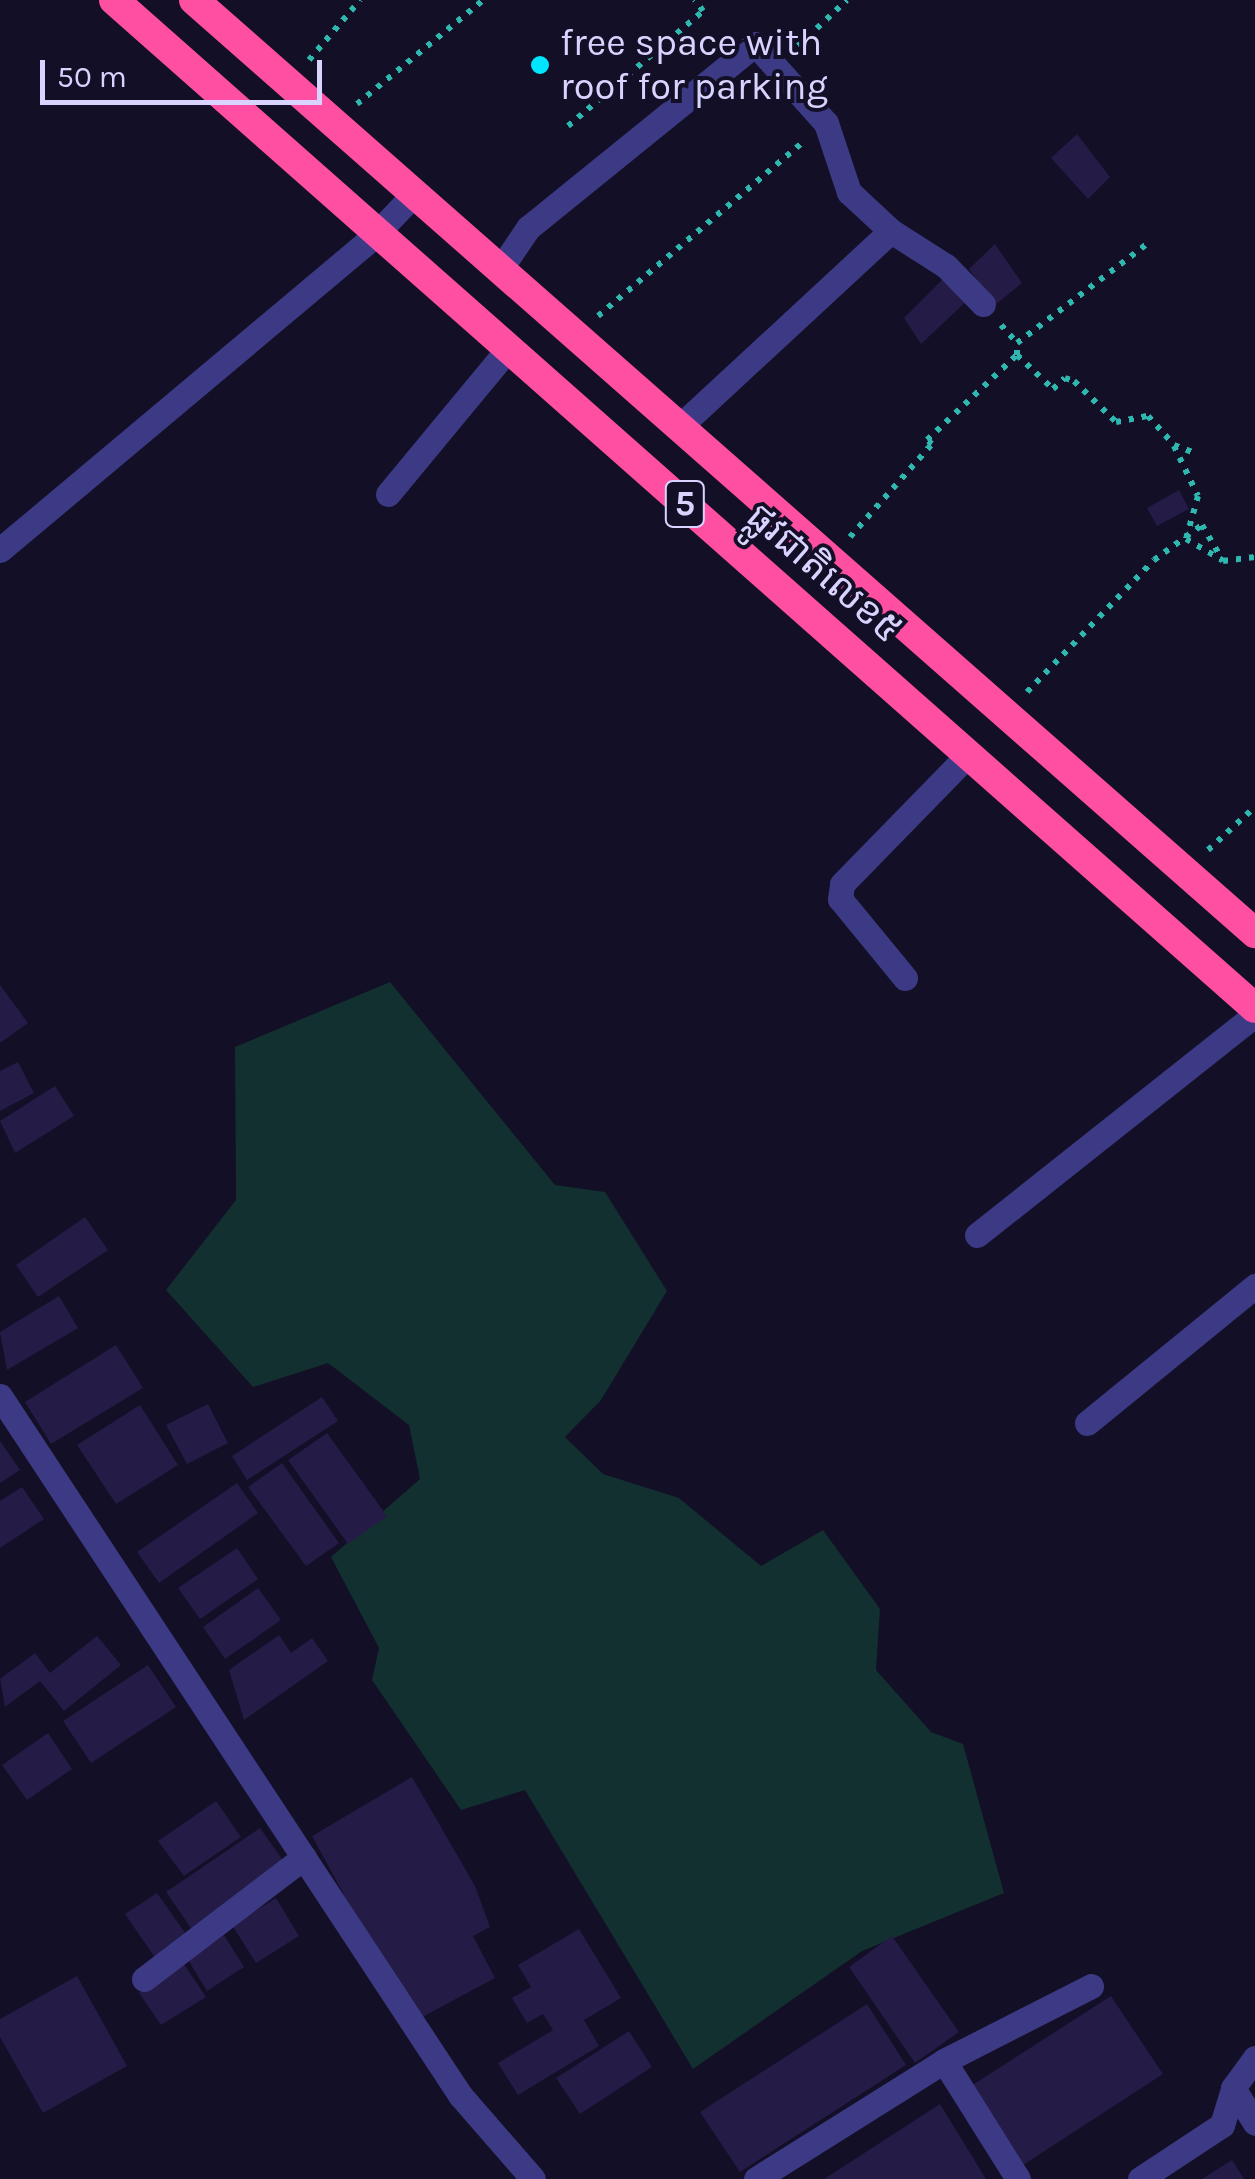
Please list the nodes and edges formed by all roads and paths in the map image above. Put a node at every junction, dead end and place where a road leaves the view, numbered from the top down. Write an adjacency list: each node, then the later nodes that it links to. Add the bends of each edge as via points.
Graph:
1 (114, 0): 14 (highway, ផ្លូវជាតិលេខ៥ / 5)
2 (194, 0): 8 (highway, ផ្លូវជាតិលេខ៥ / 5)
3 (360, 0): 8 (path)
4 (483, 0): 9 (path)
5 (695, 0): 11 (path, via 703,11)
6 (847, 0): 7 (path)
7 (776, 68): 10 (street); 16 (street, via 754,44 528,228)
8 (289, 84): 9 (highway, ផ្លូវជាតិលេខ៥ / 5)
9 (333, 123): 12 (highway, ផ្លូវជាតិលេខ៥ / 5)
10 (826, 123): 13 (street, via 850,192); 18 (path)
11 (568, 126)
12 (413, 196): 14 (street); 16 (highway, ផ្លូវជាតិលេខ៥ / 5)
13 (891, 231): 17 (street, via 946,266); 21 (street)
14 (376, 234): 19 (highway, ផ្លូវជាតិលេខ៥ / 5); 26 (street)
15 (1148, 244): 20 (path, via 1017,343)
16 (499, 271): 18 (highway, ផ្លូវជាតិលេខ៥ / 5)
17 (983, 304)
18 (575, 338): 21 (highway, ផ្លូវជាតិលេខ៥ / 5)
19 (508, 349): 24 (street); 31 (highway, ផ្លូវជាតិលេខ៥ / 5)
20 (1018, 354): 22 (path, via 1053,390 1065,378 1074,381 1116,422 1148,416); 28 (path, via 927,440 932,444)
21 (678, 428): 28 (highway, ផ្លូវជាតិលេខ៥ / 5)
22 (1174, 445): 23 (path); 25 (path, via 1198,496)
23 (1195, 453)
24 (388, 494)
25 (1186, 538): 29 (path); 29 (path, via 1202,525); 30 (path, via 1154,560)
26 (0, 550)
27 (1255, 557): 29 (path)
28 (829, 560): 30 (highway, ផ្លូវជាតិលេខ៥ / 5)
29 (1222, 561)
30 (1004, 714): 33 (highway, ផ្លូវជាតិលេខ៥ / 5)
31 (970, 753): 35 (street, via 842,884 840,899); 36 (highway, ផ្លូវជាតិលេខ៥ / 5)
32 (1255, 808): 33 (path)
33 (1184, 872): 34 (highway, ផ្លូវជាតិលេខ៥ / 5)
34 (1255, 933)
35 (905, 978)
36 (1255, 1012): 37 (street)
37 (976, 1235)
38 (1255, 1286): 40 (street)
39 (0, 1396): 41 (street)
40 (1087, 1423)
41 (304, 1857): 42 (street); 48 (street, via 460,2096)
42 (144, 1979)
43 (1090, 1986): 45 (street)
44 (1255, 2058): 46 (street)
45 (944, 2060): 49 (street); 50 (street)
46 (1233, 2088): 47 (street); 51 (street, via 1222,2125)
47 (1255, 2123)
48 (532, 2179)
49 (756, 2179)
50 (1018, 2179)
51 (1140, 2179)

